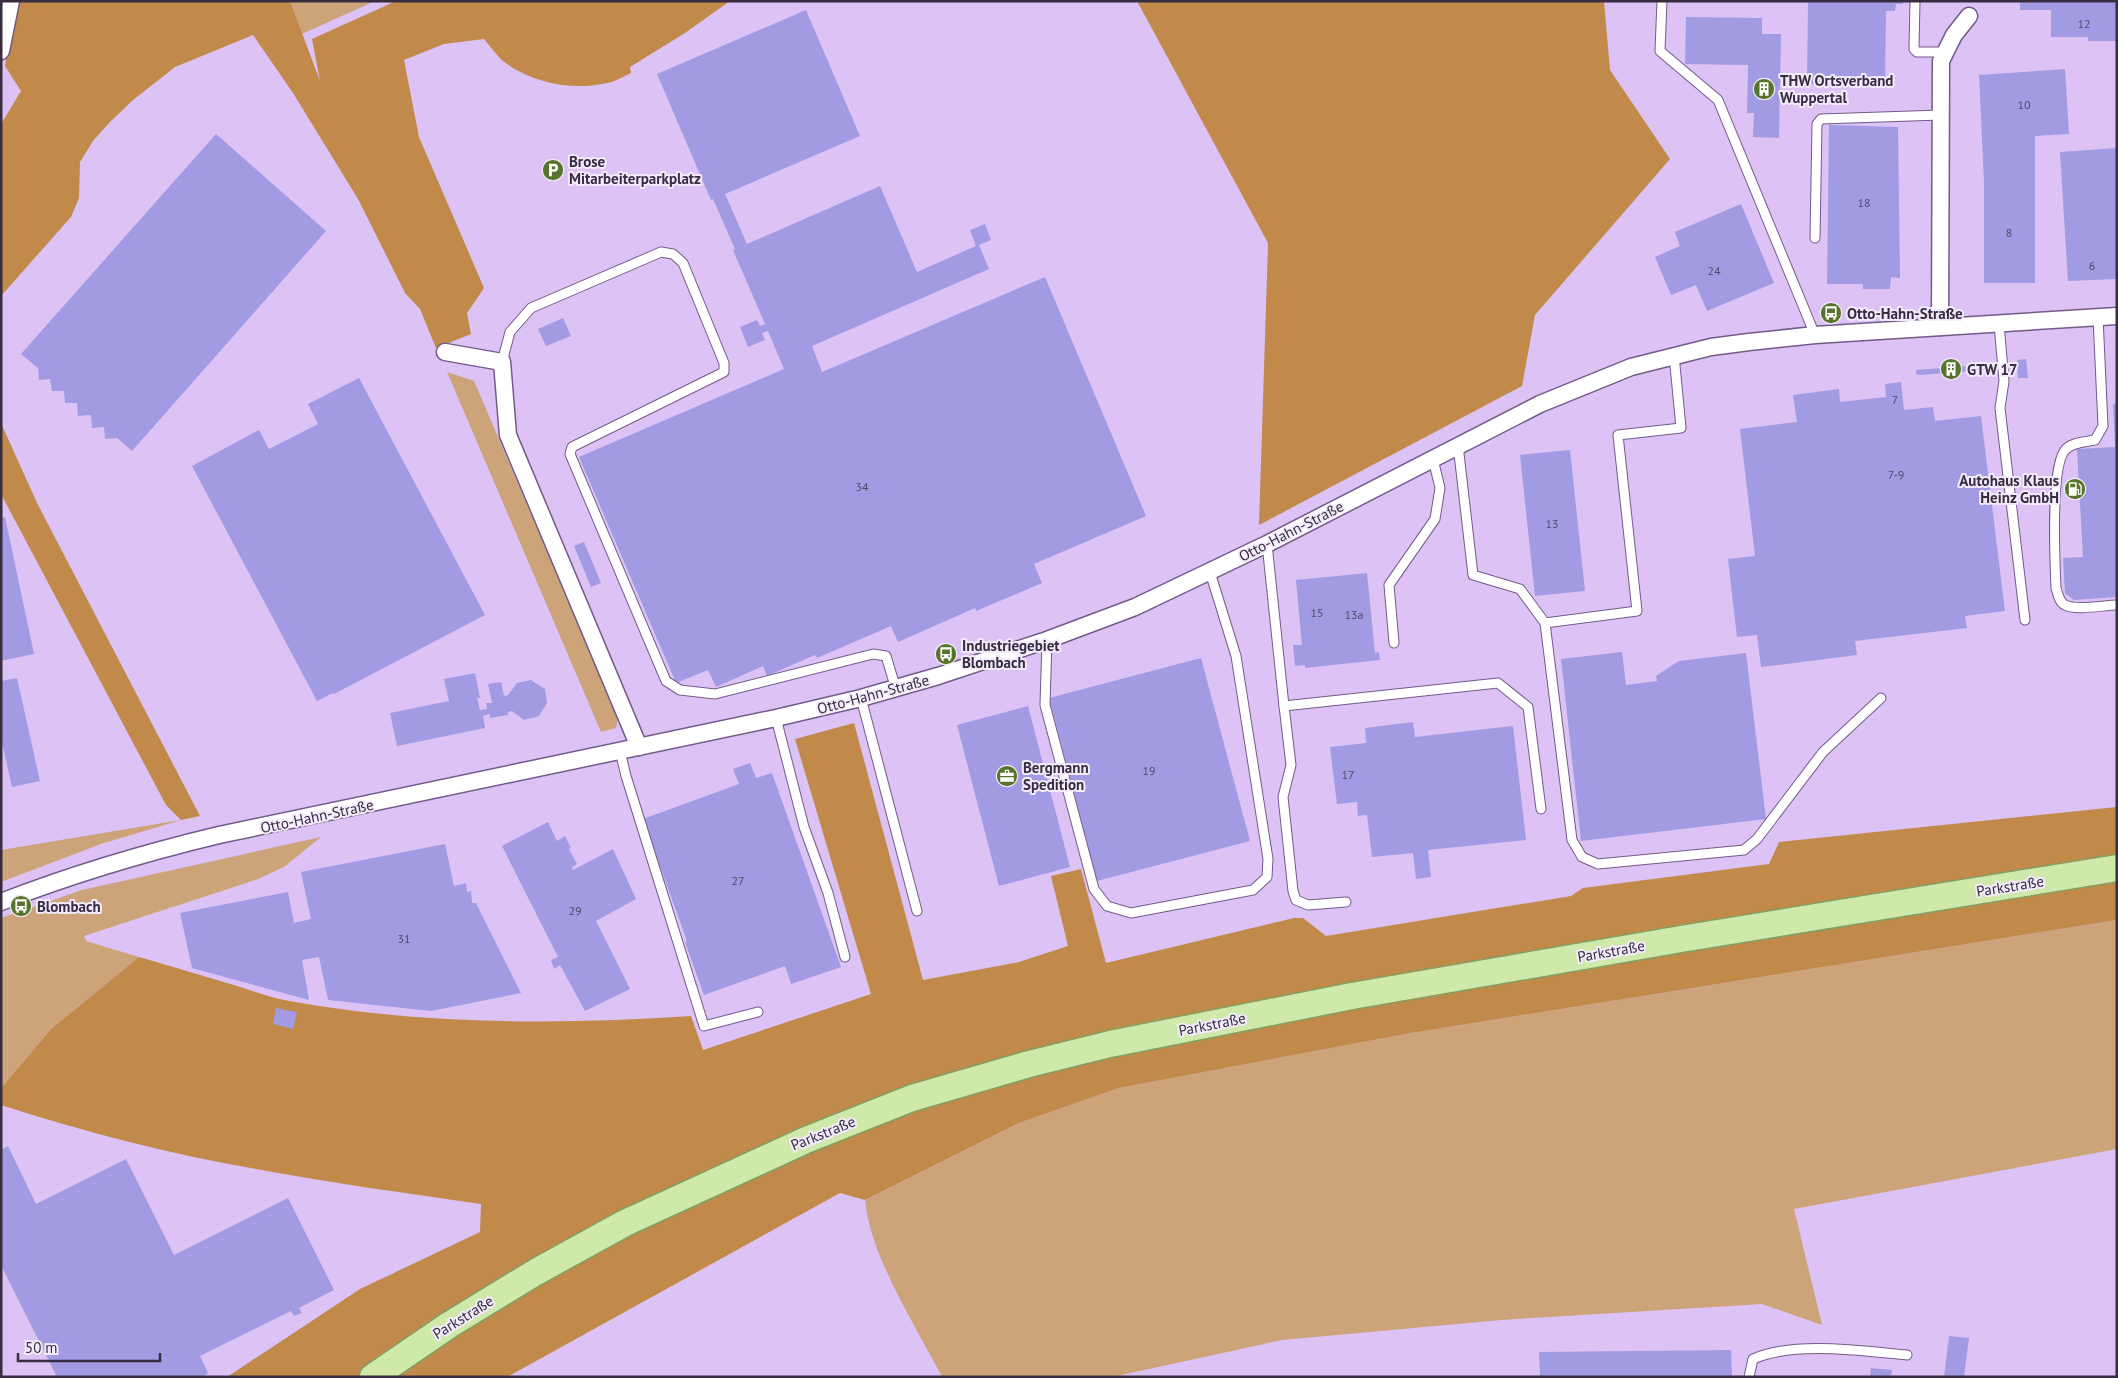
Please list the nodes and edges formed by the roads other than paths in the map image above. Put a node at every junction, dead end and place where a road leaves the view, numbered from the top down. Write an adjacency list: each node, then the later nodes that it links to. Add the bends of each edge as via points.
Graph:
1 (11, 1): 5 (street)
2 (1662, 1): 13 (lane, via 1660,50 1718,100)
3 (1915, 1): 6 (lane, via 1914,49 1917,52)
4 (1969, 16): 6 (street)
5 (1, 50)
6 (1944, 52): 7 (street, via 1941,61)
7 (1941, 115): 8 (lane, via 1821,119 1817,124); 12 (street)
8 (1815, 238)
9 (2117, 316): 10 (street, Otto-Hahn-Straße)
10 (2098, 317): 11 (street, Otto-Hahn-Straße); 21 (lane, via 2103,426 2095,440 2066,449 2060,461 2054,520 2056,588 2064,605)
11 (1999, 324): 12 (street, Otto-Hahn-Straße); 22 (lane, via 2004,381 2000,408)
12 (1940, 327): 13 (street, Otto-Hahn-Straße)
13 (1815, 335): 15 (street, Otto-Hahn-Straße, via 1720,345)
14 (445, 352): 16 (street)
15 (1674, 355): 17 (street, Otto-Hahn-Straße, via 1585,384); 23 (lane, via 1681,428 1618,435 1637,610)
16 (502, 362): 26 (lane, via 510,332 531,308 661,252 673,254 683,263 724,363 724,372 572,447 570,454 666,681 680,690 716,694 873,654 886,656); 31 (street, via 508,435)
17 (1458, 445): 18 (street, Otto-Hahn-Straße); 23 (lane, via 1473,575 1520,589)
18 (1433, 459): 19 (street, Otto-Hahn-Straße); 25 (lane, via 1440,488 1435,519 1389,585)
19 (1267, 544): 20 (street, Otto-Hahn-Straße); 29 (lane)
20 (1210, 572): 24 (street, Otto-Hahn-Straße, via 1135,607); 24 (lane, via 1236,656 1268,859 1267,877 1253,890 1131,913 1107,906 1094,889 1045,705)
21 (2117, 605)
22 (2025, 620)
23 (1545, 623): 28 (lane, via 1572,840 1582,857 1598,864 1744,850 1757,839 1822,752)
24 (1047, 640): 26 (street, Otto-Hahn-Straße)
25 (1394, 643)
26 (896, 689): 27 (street, Otto-Hahn-Straße)
27 (861, 698): 30 (street, Otto-Hahn-Straße); 37 (lane)
28 (1881, 698)
29 (1284, 706): 33 (lane, via 1498,683 1528,707); 36 (lane, via 1291,766 1283,797 1293,891 1296,900 1308,905)
30 (776, 718): 31 (street, Otto-Hahn-Straße); 38 (lane, via 801,818 828,893)
31 (639, 747): 32 (street, Otto-Hahn-Straße)
32 (620, 752): 35 (street, Otto-Hahn-Straße, via 145,853 86,870); 39 (lane, via 704,1026)
33 (1541, 809)
34 (2117, 868): 41 (main road, Parkstraße, via 1352,996 1110,1044 912,1098 806,1140 625,1223 448,1325)
35 (1, 902)
36 (1346, 902)
37 (917, 911)
38 (845, 957)
39 (758, 1012)
40 (1907, 1354): 42 (lane, via 1811,1349 1768,1352 1753,1359)
41 (373, 1377)
42 (1749, 1377)

